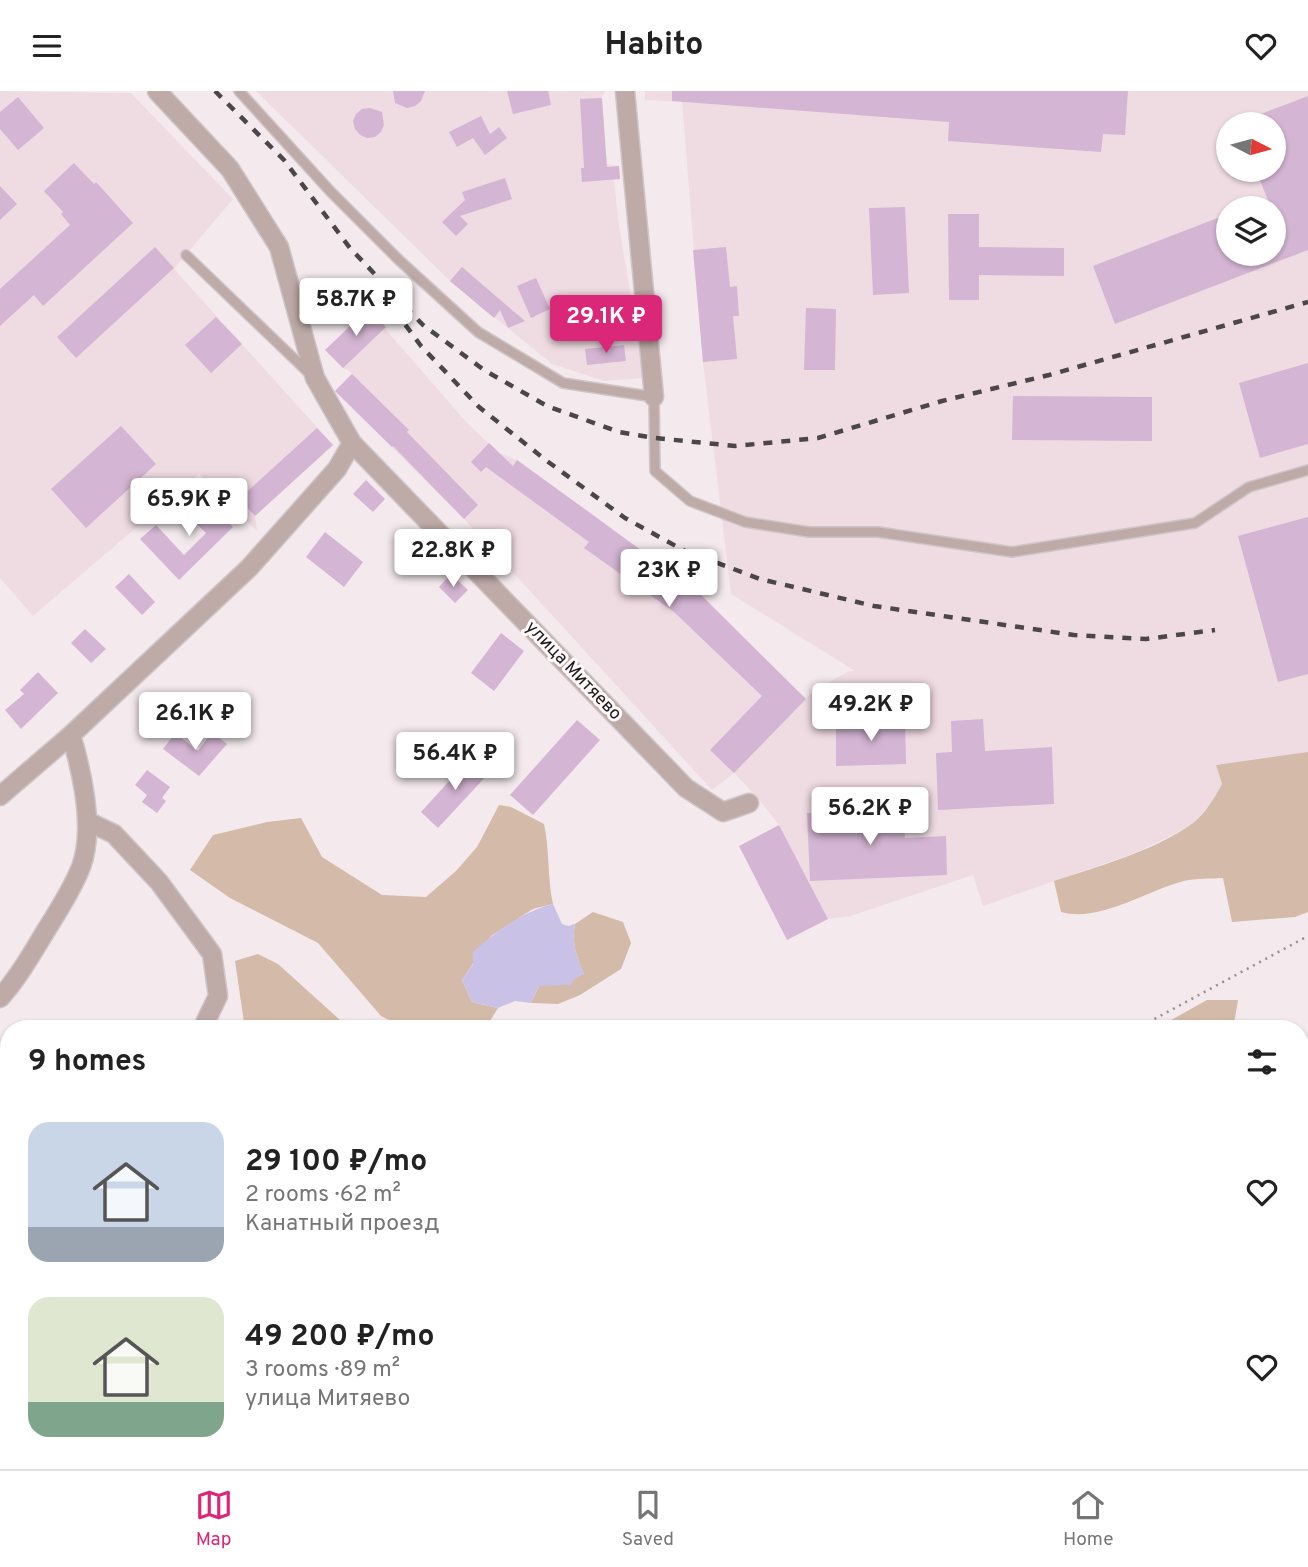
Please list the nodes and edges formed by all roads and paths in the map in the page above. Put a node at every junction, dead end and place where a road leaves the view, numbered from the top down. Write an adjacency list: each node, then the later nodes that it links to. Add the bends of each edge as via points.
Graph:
1 (157, 91): 5 (street, улица Митяево, via 230,169 279,247)
2 (239, 91): 6 (lane, via 390,252 478,332 562,383)
3 (625, 91): 6 (street)
4 (186, 255): 5 (lane)
5 (315, 378): 7 (street, улица Митяево)
6 (654, 397): 8 (lane, via 654,471 690,501 745,522 809,532 878,532 1012,552 1195,523 1249,487)
7 (352, 443): 9 (street, via 337,470 249,568); 11 (street, улица Митяево, via 685,787 723,812)
8 (1308, 470)
9 (71, 735): 10 (street); 12 (street, via 82,772)
10 (0, 796)
11 (749, 803)
12 (87, 821): 14 (street, via 82,864 68,896); 15 (street, via 114,834 159,882 212,954 218,996)
13 (1308, 936): 16 (path)
14 (0, 998)
15 (206, 1020)
16 (1153, 1020)

